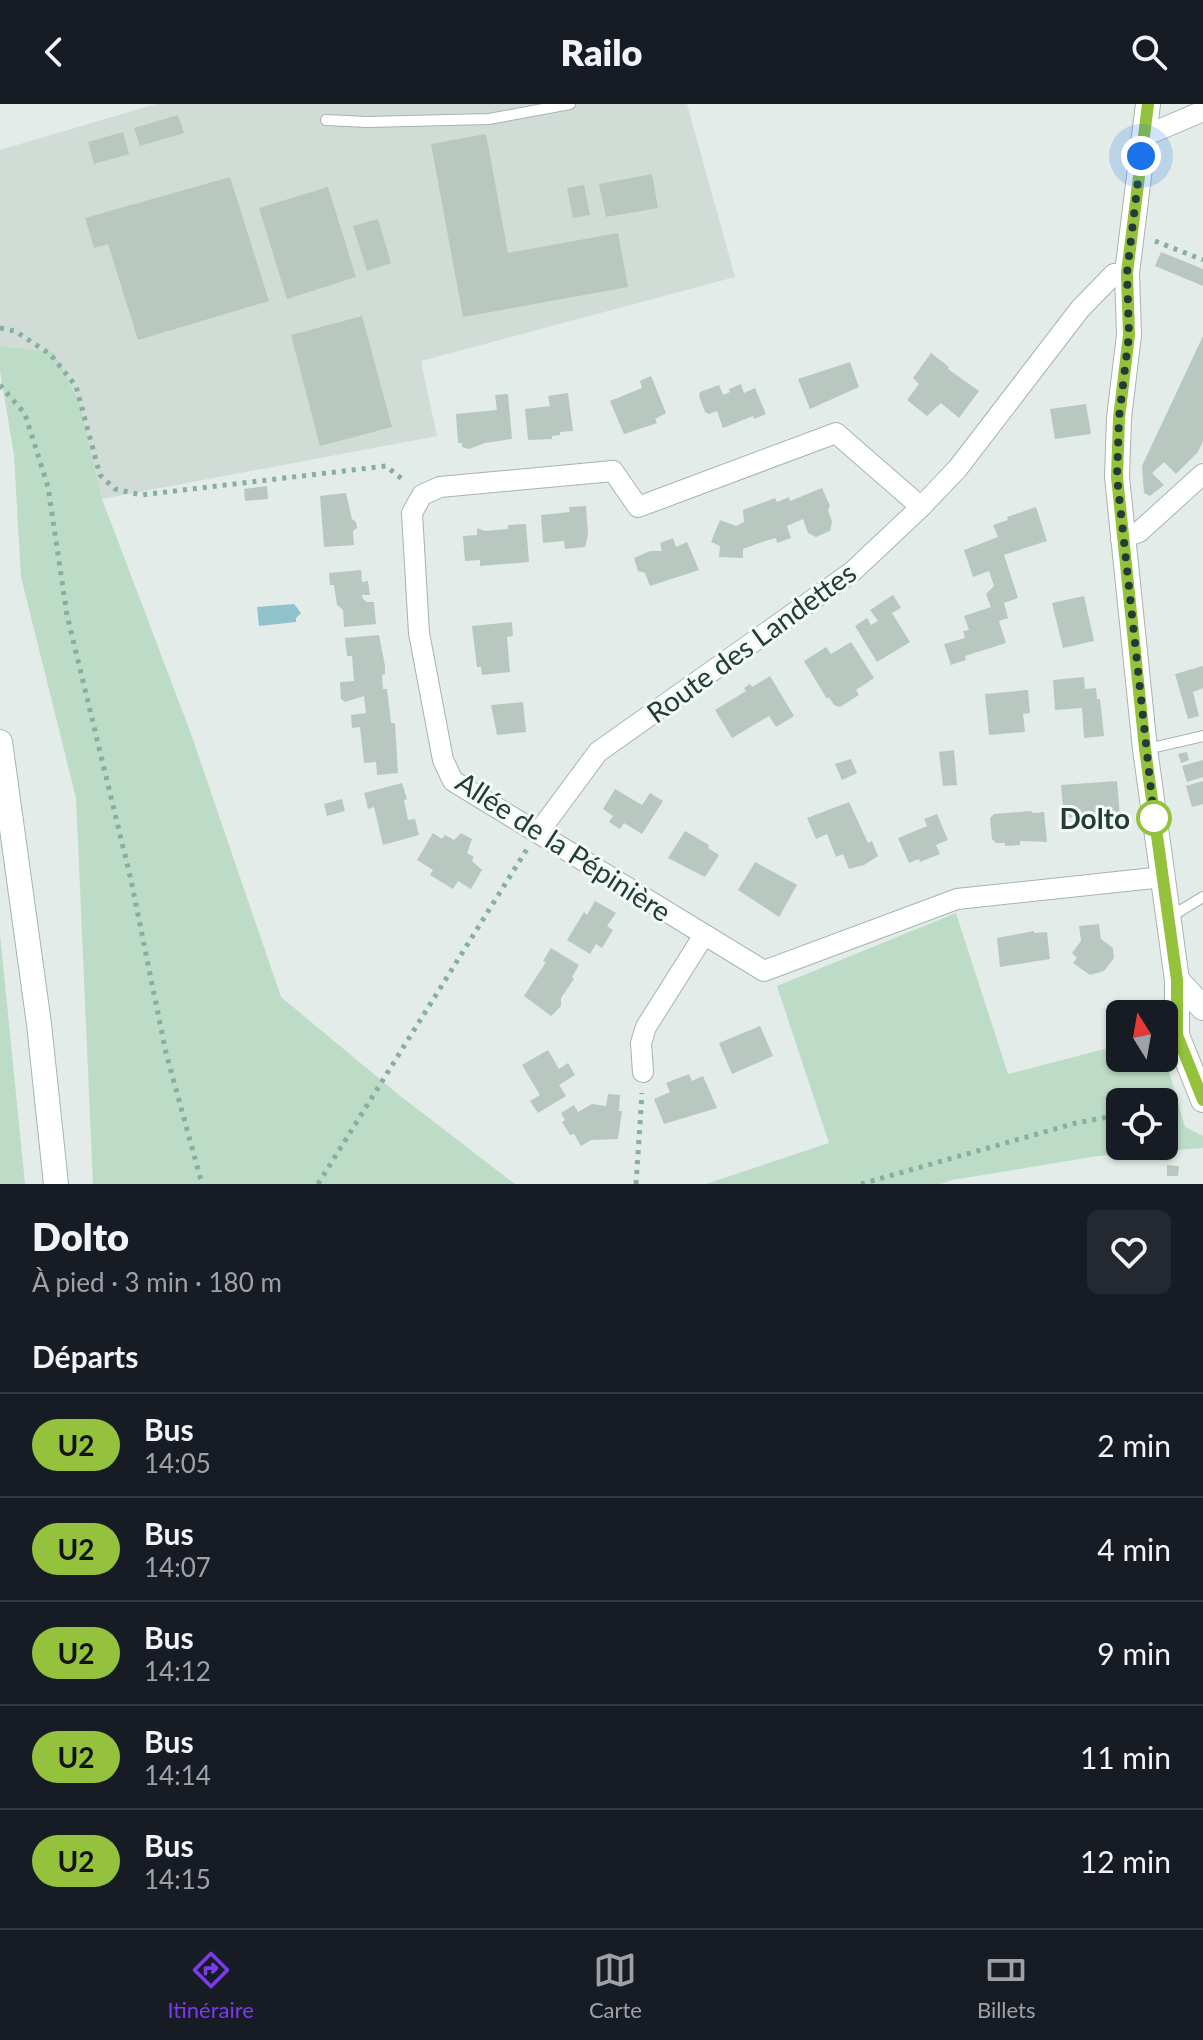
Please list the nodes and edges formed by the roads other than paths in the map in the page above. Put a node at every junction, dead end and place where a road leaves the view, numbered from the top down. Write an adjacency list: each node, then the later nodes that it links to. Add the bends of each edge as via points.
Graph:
1 (570, 104): 4 (lane, via 489,119)
2 (1148, 104): 5 (street)
3 (1203, 111): 5 (street, via 1154,132)
4 (326, 120)
5 (1144, 131): 6 (street)
6 (1127, 273): 8 (street, Route des Landettes, via 1114,274 1080,309 958,468); 9 (street, via 1129,335 1117,477)
7 (1203, 474): 9 (street, via 1139,532)
8 (921, 507): 13 (street, Route des Landettes, via 852,572 598,752); 13 (street, Allée de la Pépinière, via 836,433 638,507 613,471 440,487 422,495 412,513 419,633 443,760 453,781)
9 (1121, 539): 12 (street)
10 (1203, 736): 12 (lane)
11 (0, 742): 22 (street, via 38,1009)
12 (1145, 749): 14 (street)
13 (538, 833): 17 (street, Allée de la Pépinière)
14 (1163, 877): 16 (street); 17 (street, Allée de la Pépinière, via 957,899 764,971)
15 (1203, 897): 16 (lane)
16 (1168, 918): 18 (street)
17 (704, 935): 20 (street, Allée de la Pépinière, via 646,1027)
18 (1177, 980): 19 (street); 21 (street, via 1177,1035)
19 (1203, 1008)
20 (643, 1072)
21 (1203, 1100)
22 (56, 1184)

